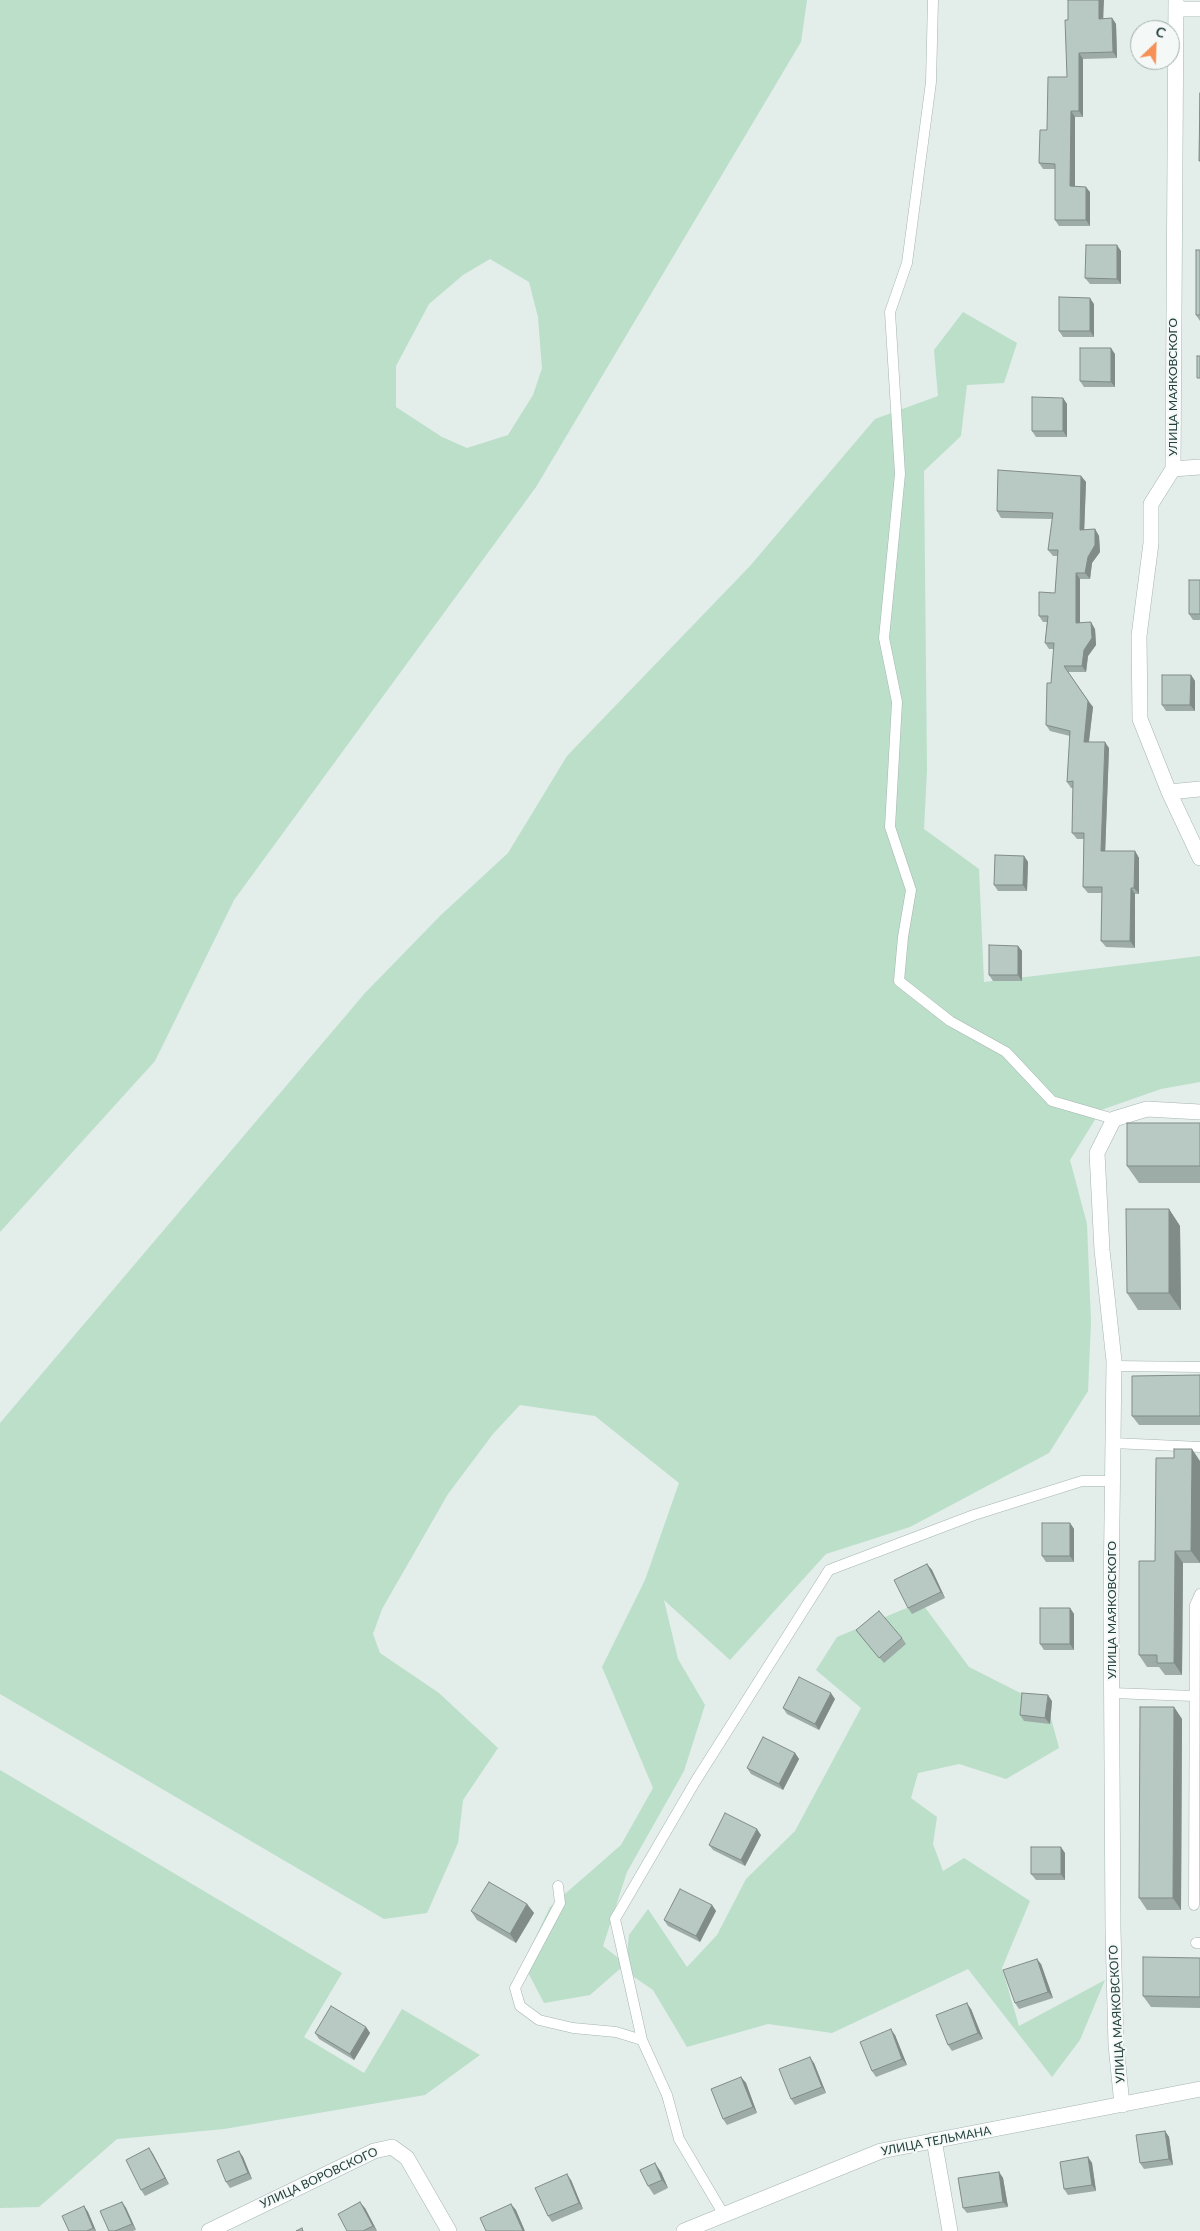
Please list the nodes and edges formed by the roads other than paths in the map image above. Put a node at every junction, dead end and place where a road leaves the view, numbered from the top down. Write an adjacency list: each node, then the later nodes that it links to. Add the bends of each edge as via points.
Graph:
1 (933, 0): 10 (lane, via 931,82 908,263 890,312 900,474 884,638 896,702 890,827 911,890 899,981 950,1021 1006,1052 1052,1100)
2 (1176, 4): 3 (street); 5 (street, УЛИЦА МАЯКОВСКОГО)
3 (1200, 9)
4 (1200, 467): 5 (street)
5 (1173, 469): 7 (street, УЛИЦА МАЯКОВСКОГО, via 1151,504 1151,543 1139,636 1140,719)
6 (1200, 789): 7 (street)
7 (1169, 792): 8 (street, УЛИЦА МАЯКОВСКОГО)
8 (1200, 858)
9 (1200, 1112): 10 (street, via 1147,1109)
10 (1114, 1119): 11 (street, УЛИЦА МАЯКОВСКОГО, via 1097,1153 1102,1250)
11 (1114, 1366): 12 (lane); 13 (street, УЛИЦА МАЯКОВСКОГО)
12 (1200, 1367)
13 (1113, 1443): 14 (lane); 15 (street, УЛИЦА МАЯКОВСКОГО)
14 (1200, 1447)
15 (1112, 1481): 17 (street, УЛИЦА МАЯКОВСКОГО); 21 (lane, via 1082,1481 983,1512 829,1570 700,1774 615,1919)
16 (1200, 1594): 18 (lane, via 1195,1605)
17 (1112, 1693): 18 (lane); 23 (street, УЛИЦА МАЯКОВСКОГО, via 1113,1930 1116,2045)
18 (1193, 1696): 20 (lane)
19 (558, 1886): 21 (lane, via 560,1903 515,1988 520,2006 539,2020 573,2028 616,2032)
20 (1194, 1906)
21 (642, 2040): 25 (lane, via 667,2095 679,2139)
22 (1200, 2088): 23 (street, УЛИЦА ТЕЛЬМАНА)
23 (1122, 2105): 24 (street, УЛИЦА ТЕЛЬМАНА)
24 (934, 2140): 25 (street, УЛИЦА ТЕЛЬМАНА, via 881,2150); 29 (street)
25 (724, 2215): 28 (street, УЛИЦА ТЕЛЬМАНА)
26 (209, 2231): 27 (street, УЛИЦА ВОРОВСКОГО, via 374,2151 392,2147 407,2158)
27 (449, 2231)
28 (684, 2231)
29 (950, 2231)

